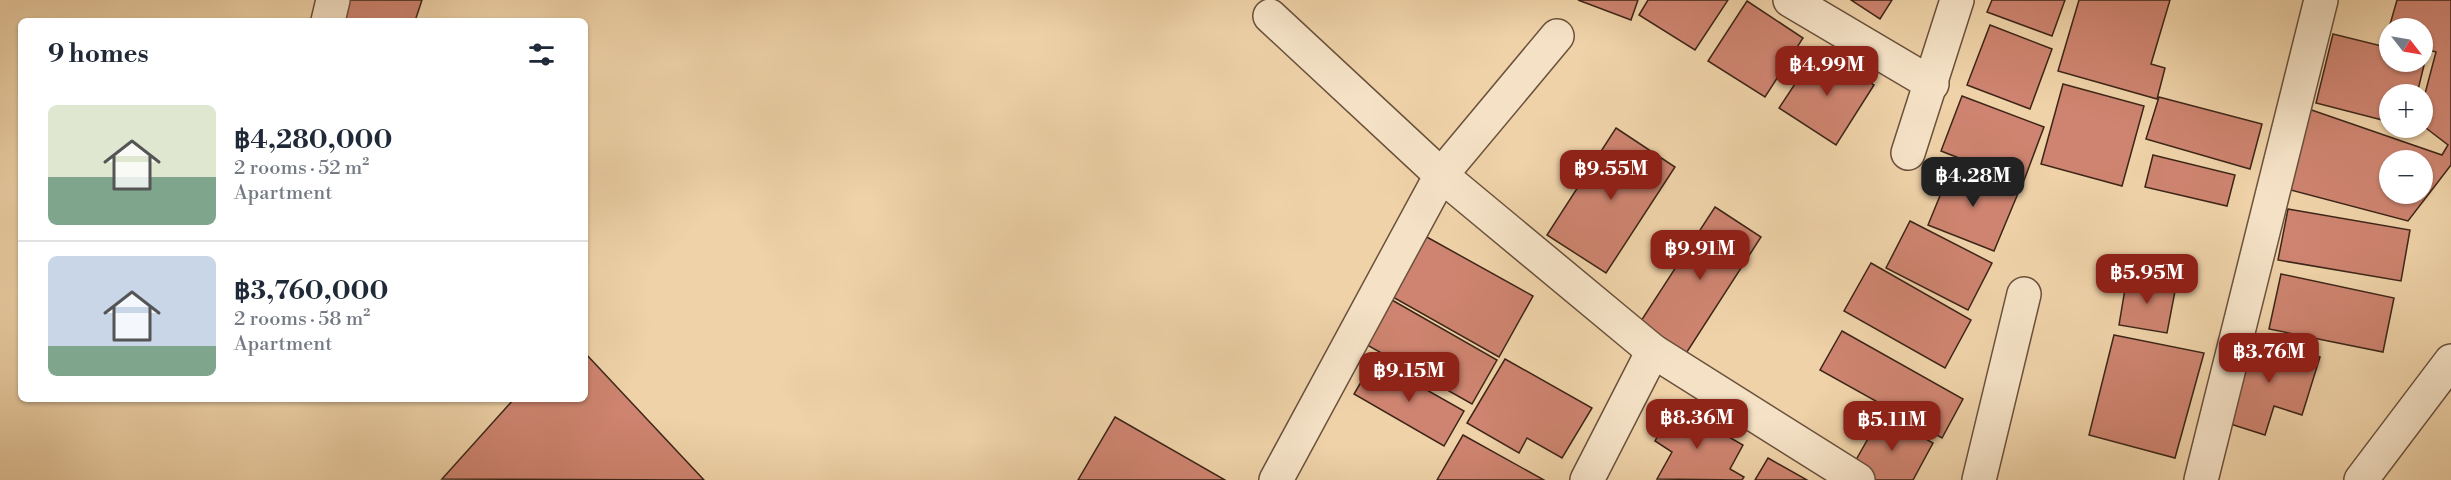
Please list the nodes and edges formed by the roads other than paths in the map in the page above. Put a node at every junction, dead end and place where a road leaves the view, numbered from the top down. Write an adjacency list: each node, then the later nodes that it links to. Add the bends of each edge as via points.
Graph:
1 (333, 0): 6 (street)
2 (1790, 0): 8 (street)
3 (1957, 0): 8 (street)
4 (2321, 0): 18 (street)
5 (1270, 16): 10 (street)
6 (329, 18)
7 (1557, 36): 10 (street)
8 (1932, 84): 9 (street)
9 (1908, 153)
10 (1441, 175): 12 (street); 14 (street)
11 (2025, 294): 17 (street)
12 (1653, 351): 15 (street); 16 (street)
13 (2451, 361): 19 (street)
14 (1276, 480)
15 (1587, 480)
16 (1858, 480)
17 (1979, 480)
18 (2201, 480)
19 (2361, 480)

